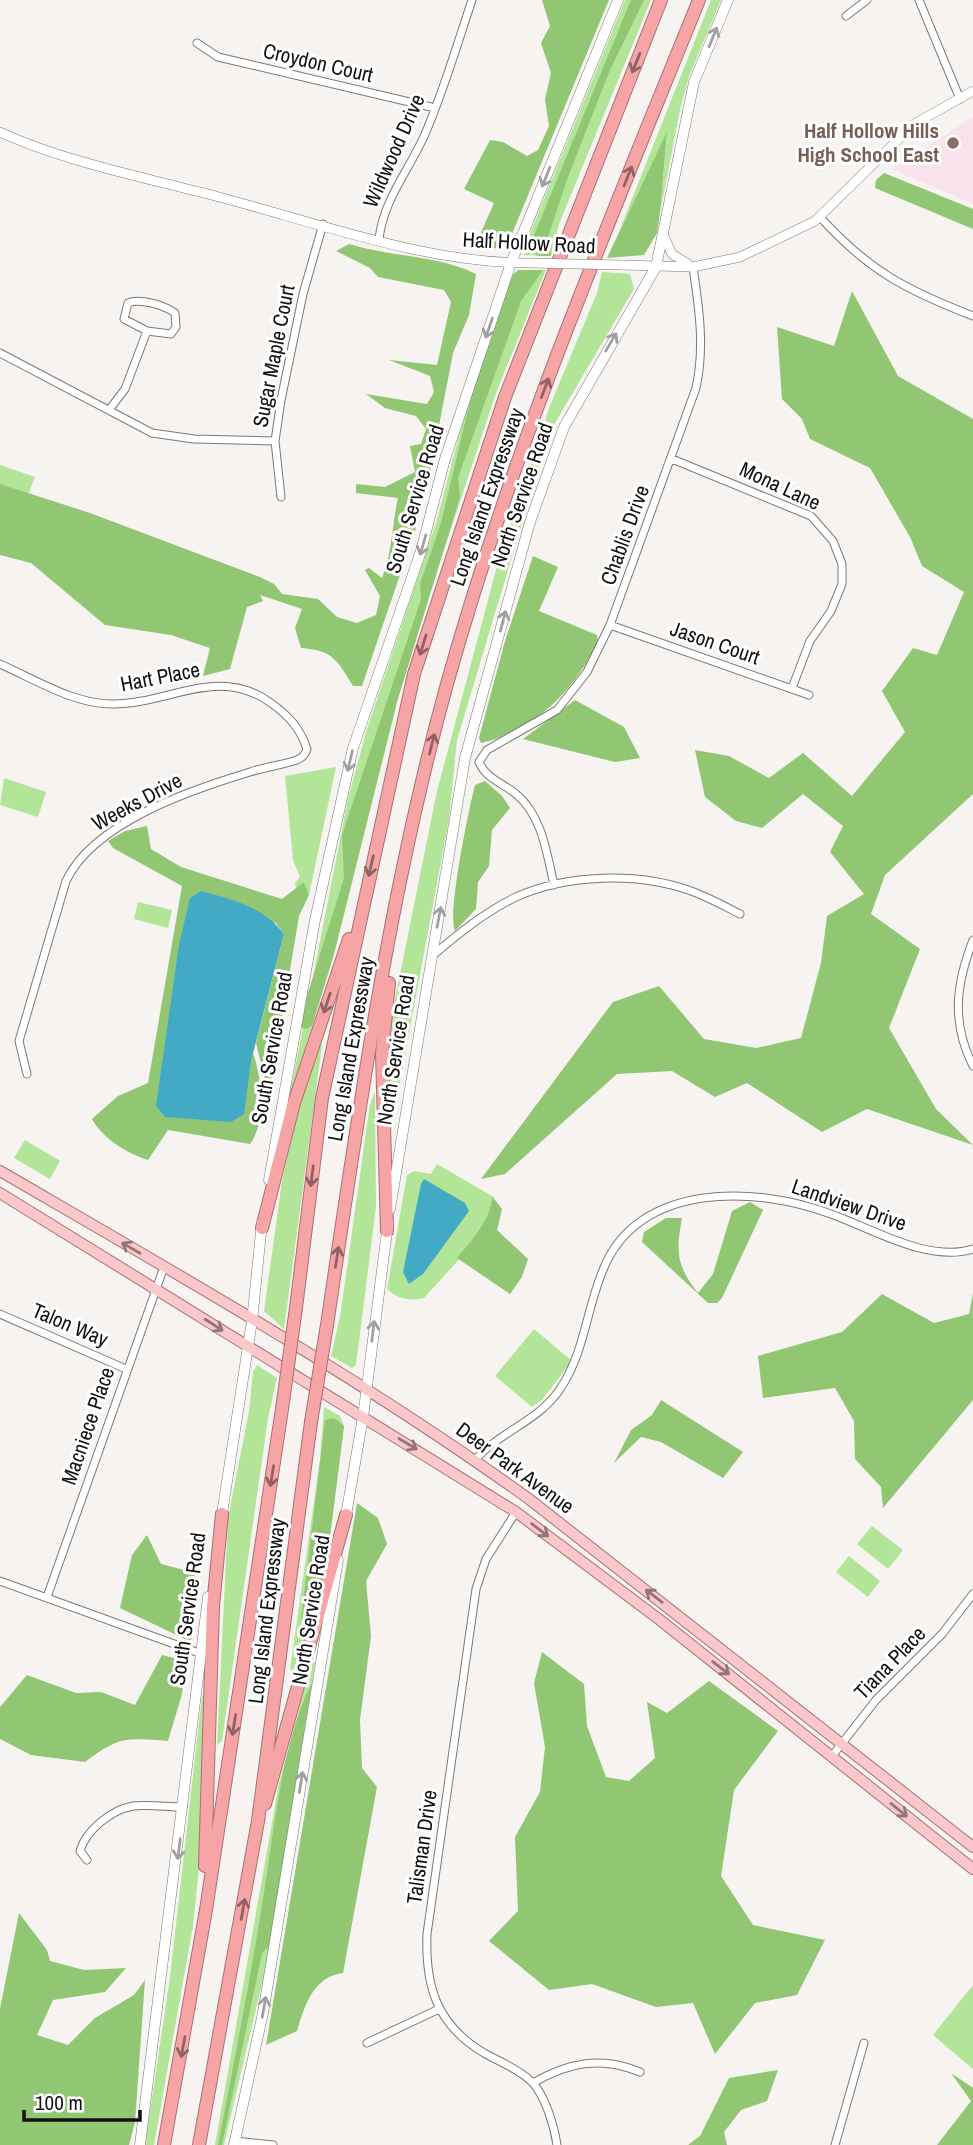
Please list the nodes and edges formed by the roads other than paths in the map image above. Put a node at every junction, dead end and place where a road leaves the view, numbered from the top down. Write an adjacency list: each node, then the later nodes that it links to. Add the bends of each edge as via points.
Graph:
1 (472, 0): 12 (street, Wildwood Drive)
2 (618, 0): 18 (main road, South Service Road, one-way to 18)
3 (662, 0): 36 (highway, Long Island Expressway, one-way to 36, via 545,290 442,582 414,674)
4 (699, 0): 33 (highway, Long Island Expressway, one-way to 4, via 447,683 505,501 577,302)
5 (728, 0): 16 (main road, North Service Road, one-way to 5, via 694,82)
6 (867, 0): 8 (street)
7 (919, 0): 11 (street)
8 (846, 16)
9 (197, 43): 12 (street, Croydon Court, via 218,57)
10 (973, 92): 11 (street, Half Hollow Road)
11 (960, 99): 14 (street, Half Hollow Road, via 914,124)
12 (435, 108): 17 (street, Wildwood Drive, via 398,180)
13 (0, 132): 15 (street, Half Hollow Road)
14 (820, 217): 20 (street, Half Hollow Road, via 740,257); 21 (street, via 850,251 881,274)
15 (323, 225): 17 (street, Half Hollow Road); 25 (street, Sugar Maple Court, via 300,306)
16 (663, 233): 19 (main road, North Service Road); 20 (street, via 672,254)
17 (379, 239): 18 (street, Half Hollow Road, via 416,250)
18 (511, 263): 19 (street, Half Hollow Road, bridge); 43 (main road, South Service Road, one-way to 43, via 445,459 421,551 353,748 293,1035)
19 (656, 267): 20 (street, Half Hollow Road); 38 (main road, North Service Road, one-way to 19, via 465,758 530,522 564,428)
20 (693, 267): 26 (street, Chablis Drive, via 702,362)
21 (973, 316)
22 (147, 331): 22 (street, via 171,334 176,327 175,313 135,300 128,303 124,319); 24 (street, via 125,389)
23 (0, 353): 24 (street)
24 (109, 410): 25 (street, via 169,437)
25 (275, 441): 27 (street, Sugar Maple Court)
26 (672, 459): 28 (street, Chablis Drive); 30 (street, Mona Lane, via 811,516 833,541 842,564 842,584 831,611 810,641)
27 (281, 497)
28 (610, 625): 30 (street, Jason Court); 34 (street, Chablis Drive, via 587,672 557,710 487,750 479,762 482,771 518,794 532,814 543,836)
29 (0, 664): 32 (street, Hart Place, via 78,698 108,705 157,699 199,686 239,687 260,694 289,717 302,732)
30 (792, 688): 31 (street, Jason Court)
31 (809, 695)
32 (307, 748): 40 (street, Weeks Drive, via 300,759 226,779 136,817 74,863 19,1041)
33 (399, 882): 44 (highway, via 382,1053); 65 (highway, Long Island Expressway, one-way to 33, bridge, via 311,1422)
34 (554, 885): 35 (street, via 639,879 692,891); 38 (street, via 491,911)
35 (740, 914)
36 (360, 916): 43 (highway, one-way to 43, via 294,1103); 69 (highway, Long Island Expressway, one-way to 69, bridge, via 322,1098 282,1409)
37 (973, 940): 39 (street, via 960,972 956,1006 959,1034)
38 (431, 956): 44 (main road, North Service Road)
39 (973, 1066)
40 (27, 1074)
41 (0, 1171): 46 (main road, Deer Park Avenue, one-way to 41)
42 (0, 1193): 47 (main road, Deer Park Avenue)
43 (262, 1228): 49 (main road, South Service Road)
44 (387, 1231): 52 (main road, North Service Road, one-way to 44)
45 (973, 1249): 54 (street, Landview Drive, via 950,1254 926,1250 810,1206 761,1196 712,1196 662,1210 641,1221 612,1250 581,1351 558,1392 544,1408)
46 (164, 1267): 47 (street, Macniece Place); 49 (main road, Deer Park Avenue)
47 (156, 1288): 50 (main road, Deer Park Avenue, one-way to 50); 51 (street, Macniece Place)
48 (0, 1314): 51 (street, Talon Way)
49 (252, 1321): 50 (main road, South Service Road); 52 (main road, Deer Park Avenue)
50 (248, 1347): 53 (main road, Deer Park Avenue); 56 (main road, South Service Road)
51 (126, 1368): 60 (street, Macniece Place)
52 (367, 1390): 53 (main road, North Service Road); 54 (main road, Deer Park Avenue)
53 (363, 1418): 55 (main road, Deer Park Avenue, one-way to 55); 57 (main road, North Service Road)
54 (475, 1460): 62 (main road, Deer Park Avenue, one-way to 54)
55 (516, 1512): 63 (main road, Deer Park Avenue, one-way to 63); 70 (street, Talisman Drive, via 486,1559 476,1589 427,1934 428,1982)
56 (222, 1514): 61 (main road, South Service Road); 69 (highway, via 214,1606 208,1829)
57 (346, 1515): 65 (highway, via 271,1790); 75 (main road, North Service Road, one-way to 57, via 263,2012)
58 (0, 1581): 60 (street)
59 (973, 1594): 62 (street, Tiana Place, via 942,1634 876,1700)
60 (47, 1598): 61 (street)
61 (199, 1653): 64 (main road, South Service Road)
62 (842, 1746): 63 (street, Tiana Place); 66 (main road, Deer Park Avenue)
63 (832, 1756): 68 (main road, Deer Park Avenue, one-way to 68)
64 (184, 1807): 67 (street, via 132,1806 113,1814 83,1841 80,1851); 76 (main road, South Service Road, one-way to 76)
65 (258, 1821): 78 (highway, Long Island Expressway, one-way to 65)
66 (973, 1847)
67 (87, 1860)
68 (973, 1869)
69 (191, 2006): 77 (highway, Long Island Expressway, one-way to 77)
70 (439, 2009): 71 (street); 74 (street, Talisman Drive, via 467,2041)
71 (367, 2043)
72 (864, 2043): 81 (street)
73 (640, 2072): 74 (street, via 597,2062 554,2070)
74 (533, 2082): 80 (street, via 552,2121)
75 (234, 2143): 79 (street)
76 (140, 2145)
77 (163, 2145)
78 (199, 2145)
79 (273, 2145)
80 (557, 2145)
81 (835, 2145)

